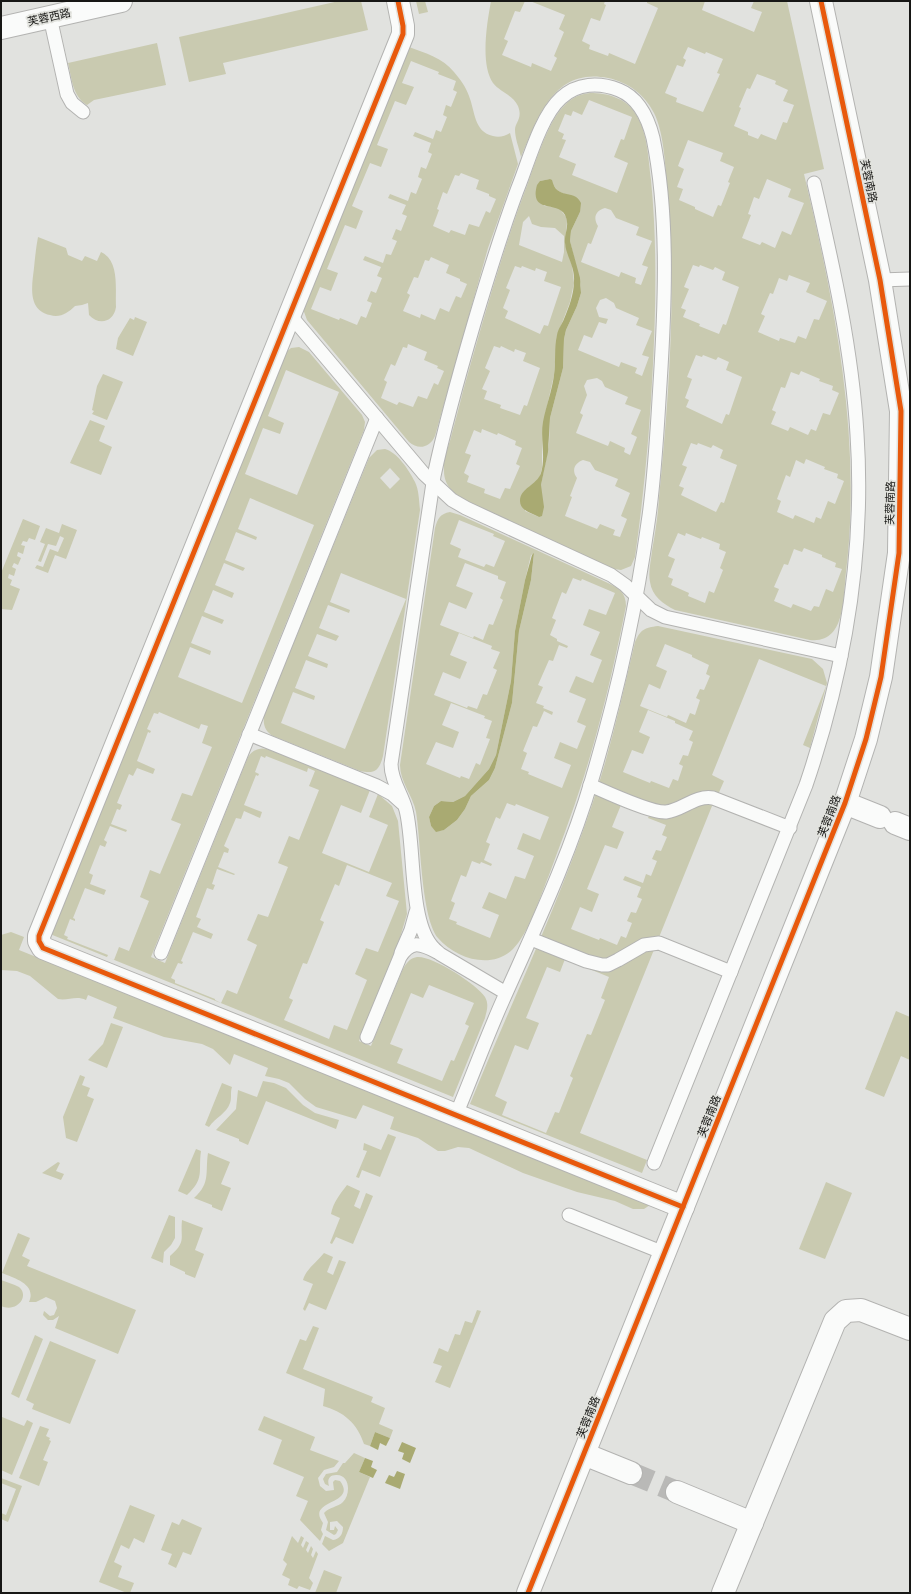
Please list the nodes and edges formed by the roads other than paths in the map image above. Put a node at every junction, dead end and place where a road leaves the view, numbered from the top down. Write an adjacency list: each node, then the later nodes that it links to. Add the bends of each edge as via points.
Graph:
1 (121, 1): 4 (street, 芙蓉西路)
2 (398, 1): 10 (street, via 403,34)
3 (822, 1): 9 (street, 芙蓉南路)
4 (50, 17): 5 (street, 芙蓉西路); 6 (lane, via 68,96 73,105)
5 (1, 28)
6 (83, 112)
7 (814, 183): 14 (lane, via 844,327 858,438 859,496 856,550)
8 (910, 279): 9 (lane)
9 (880, 280): 20 (street, 芙蓉南路, via 901,411 899,553 881,677 866,739)
10 (290, 315): 11 (lane); 32 (street, via 42,928 39,942 43,948)
11 (377, 418): 12 (lane); 15 (lane)
12 (433, 483): 13 (lane, via 452,500 466,508 612,575); 13 (lane, via 443,436 492,264 515,194 543,125 558,101 576,88 599,85 621,91 638,105 649,124 656,158 663,238 664,300 656,443 648,522); 16 (lane)
13 (636, 596): 14 (lane, via 651,610 665,617); 18 (lane, via 620,674)
14 (841, 656): 23 (lane, via 822,737)
15 (249, 734): 17 (lane); 26 (lane)
16 (392, 760): 17 (lane, via 382,780 372,782); 21 (lane, via 392,778 406,809)
17 (361, 779): 21 (lane, via 397,798)
18 (590, 785): 23 (lane, via 657,812 671,811 699,798 713,798); 25 (lane)
19 (724, 794): 23 (lane)
20 (845, 803): 22 (street); 34 (street, 芙蓉南路)
21 (407, 819): 24 (lane)
22 (895, 823)
23 (791, 825): 29 (lane)
24 (417, 904): 27 (lane, via 424,932 430,945); 28 (lane, via 412,930)
25 (531, 939): 29 (lane, via 602,965 613,963 644,945 659,943); 30 (lane)
26 (161, 954)
27 (440, 954): 28 (lane, via 416,945 406,947); 30 (lane)
28 (400, 957): 31 (lane)
29 (732, 972): 33 (lane)
30 (506, 993): 32 (lane)
31 (367, 1037)
32 (456, 1115): 34 (street)
33 (654, 1164)
34 (683, 1207): 36 (street, 芙蓉南路)
35 (569, 1215): 36 (lane)
36 (664, 1253): 38 (street, 芙蓉南路)
37 (910, 1329): 41 (street, via 861,1310 846,1311 838,1317 832,1325)
38 (584, 1454): 39 (street); 42 (street, 芙蓉南路)
39 (630, 1473)
40 (677, 1492): 41 (street)
41 (752, 1523): 43 (street)
42 (528, 1593)
43 (723, 1593)

